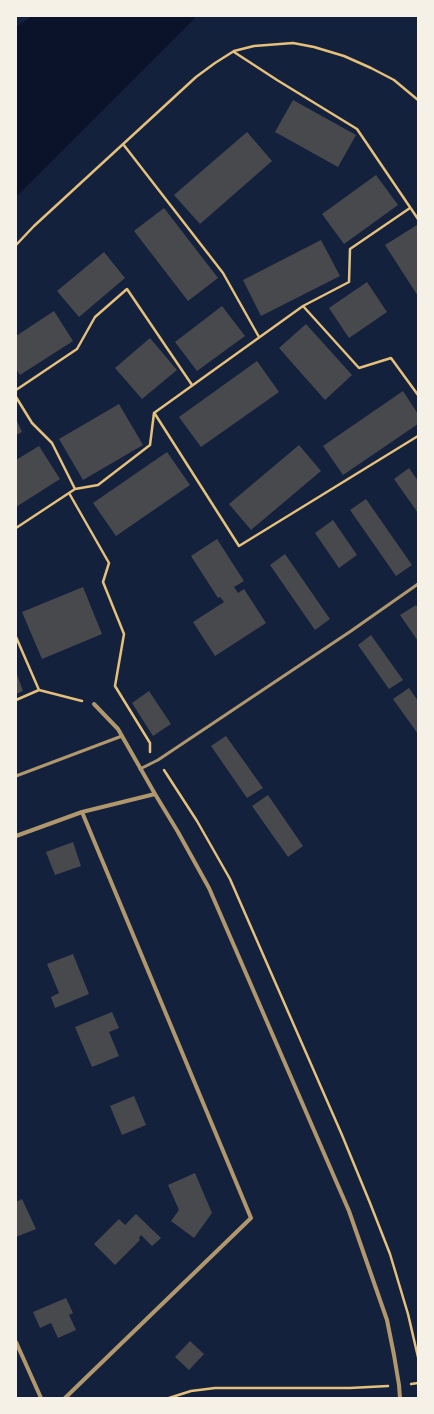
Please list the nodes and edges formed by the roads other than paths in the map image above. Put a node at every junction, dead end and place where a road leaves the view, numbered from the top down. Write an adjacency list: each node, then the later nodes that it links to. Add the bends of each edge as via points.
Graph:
1 (418, 584): 4 (lane, via 158,760)
2 (94, 704): 3 (street)
3 (122, 736): 4 (street); 5 (lane)
4 (140, 769): 6 (street)
5 (16, 776)
6 (155, 794): 7 (street); 12 (street, via 209,888 349,1211 386,1320)
7 (82, 812): 8 (street); 11 (street, via 251,1218)
8 (16, 836)
9 (16, 1342): 10 (street)
10 (41, 1398)
11 (65, 1398)
12 (400, 1398)

